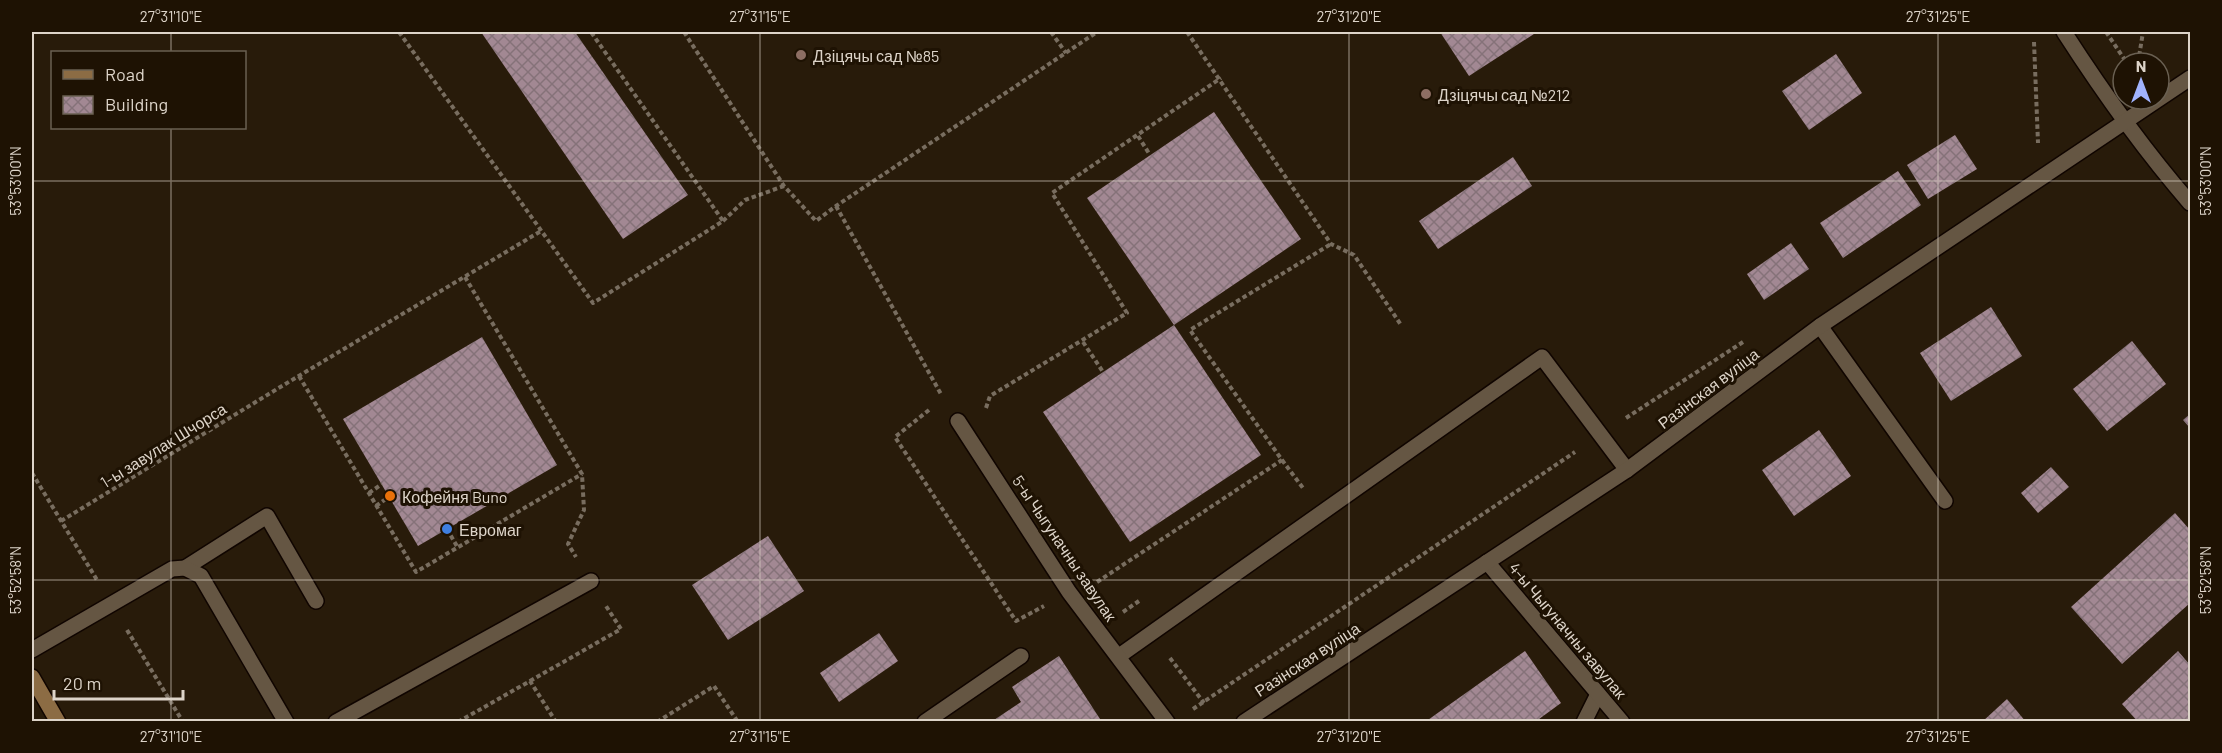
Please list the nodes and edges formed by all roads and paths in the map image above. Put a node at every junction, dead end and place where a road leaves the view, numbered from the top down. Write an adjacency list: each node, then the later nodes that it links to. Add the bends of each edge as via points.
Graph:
1 (399, 32): 24 (path)
2 (591, 32): 23 (path)
3 (684, 32): 20 (path)
4 (1051, 32): 13 (path)
5 (1097, 32): 13 (path)
6 (1187, 32): 14 (path)
7 (2033, 32): 18 (path)
8 (2064, 32): 16 (street)
9 (2106, 32): 11 (path)
10 (2143, 32): 12 (path)
11 (2119, 51)
12 (2140, 51)
13 (1066, 53): 22 (path)
14 (1221, 78): 17 (path); 25 (path)
15 (2190, 78): 16 (street, Разінская вуліца)
16 (2125, 122): 21 (street); 28 (street, Разінская вуліца)
17 (1138, 136): 19 (path); 29 (path, via 1052,193 1127,313)
18 (2038, 150)
19 (1150, 154)
20 (784, 186): 22 (path, via 816,221); 23 (path, via 744,200)
21 (2190, 203)
22 (836, 206): 32 (path)
23 (723, 221): 24 (path, via 593,303)
24 (541, 231): 26 (path, 1-ы завулак Шчорса)
25 (1331, 244): 27 (path, via 1354,255); 49 (path, via 1190,330 1282,460 1093,585)
26 (465, 277): 31 (path, 1-ы завулак Шчорса); 37 (path)
27 (1401, 325)
28 (1820, 326): 35 (street, Разінская вуліца); 41 (street)
29 (1083, 342): 30 (path); 33 (path, via 990,396)
30 (1103, 372)
31 (299, 376): 39 (path); 43 (path, 1-ы завулак Шчорса)
32 (943, 399): 34 (path); 52 (path, via 895,437 1016,621 1044,605)
33 (984, 413)
34 (958, 421): 49 (street, 5-ы Чыгуначны завулак)
35 (1628, 470): 46 (street, Разінская вуліца); 55 (street, via 1542,357)
36 (32, 473): 43 (path)
37 (582, 474): 45 (path); 48 (path, via 584,510 568,544)
38 (382, 484): 39 (path)
39 (369, 493): 42 (path)
40 (390, 496): 42 (path)
41 (1945, 501)
42 (376, 506): 45 (path, via 416,572)
43 (61, 521): 51 (path)
44 (447, 529): 45 (path)
45 (458, 548)
46 (1487, 562): 58 (street, 4-ы Чыгуначны завулак); 69 (street, Разінская вуліца)
47 (185, 568): 50 (street, via 267,516); 51 (street, via 172,569); 61 (street, via 201,576)
48 (591, 581): 57 (path, via 621,629); 62 (street)
49 (1069, 592): 55 (street, 5-ы Чыгуначны завулак)
50 (316, 601)
51 (111, 603): 53 (street); 60 (path)
52 (1049, 614)
53 (32, 650)
54 (1021, 656): 67 (street)
55 (1119, 656): 68 (street, 5-ы Чыгуначны завулак)
56 (32, 677): 59 (main road)
57 (530, 681): 63 (path); 64 (path)
58 (1598, 694): 70 (street); 71 (street, 4-ы Чыгуначны завулак)
59 (58, 722)
60 (183, 722)
61 (286, 722)
62 (336, 722)
63 (458, 722)
64 (556, 722)
65 (657, 722): 66 (path, via 714,686)
66 (738, 722)
67 (925, 722)
68 (1167, 722)
69 (1244, 722)
70 (1584, 722)
71 (1622, 722)

